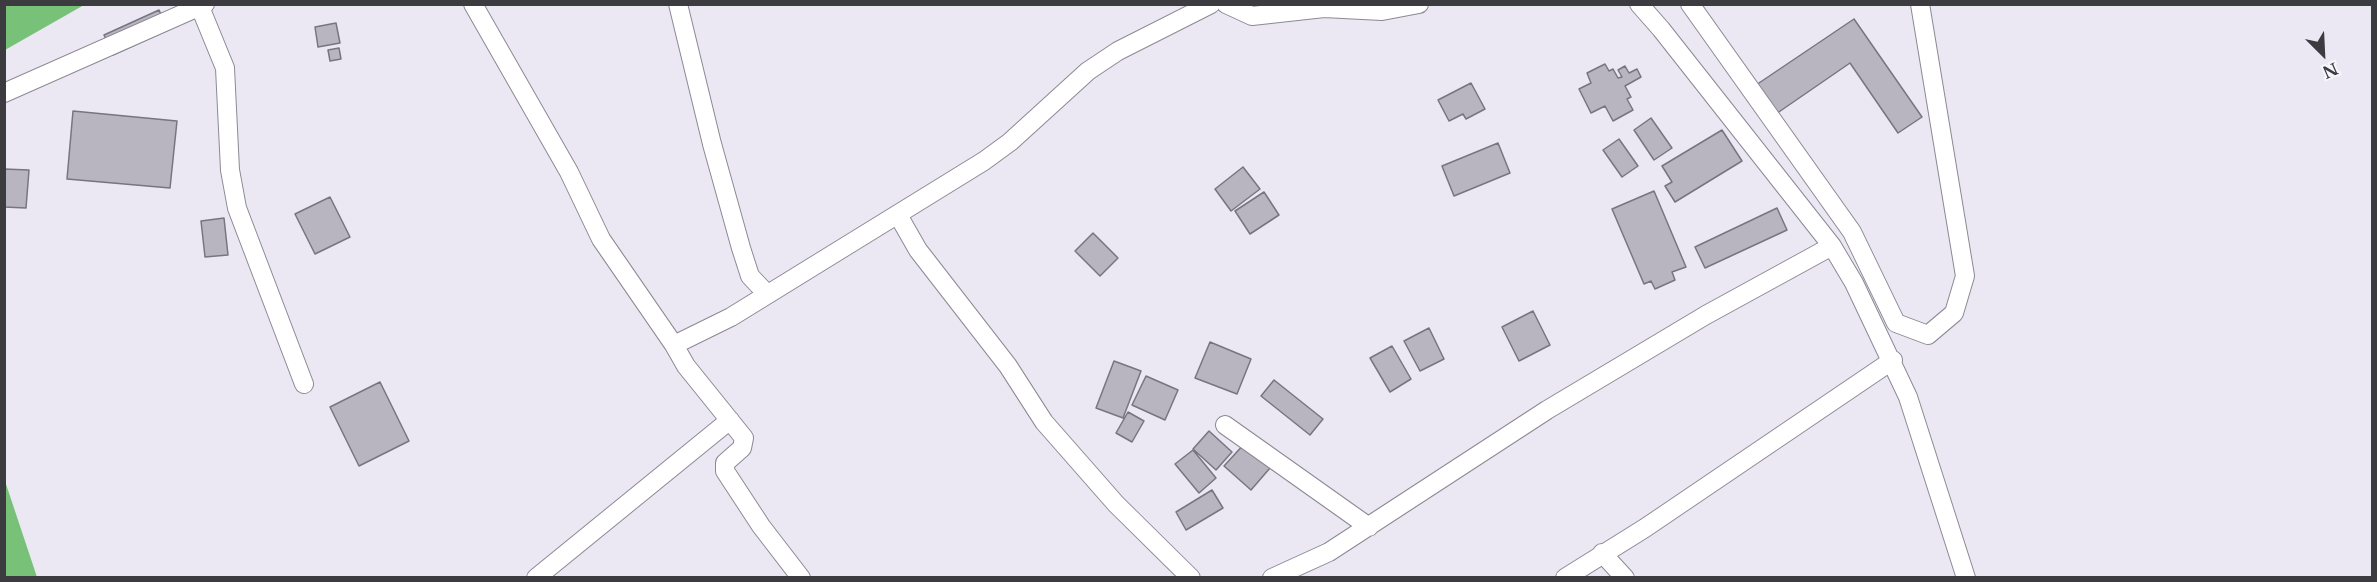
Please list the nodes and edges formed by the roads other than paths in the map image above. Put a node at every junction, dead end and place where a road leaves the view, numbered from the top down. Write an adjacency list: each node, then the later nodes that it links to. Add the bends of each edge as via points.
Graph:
1 (473, 4): 14 (street, via 569,172 601,239)
2 (678, 4): 13 (street, via 741,248 750,276)
3 (1211, 4): 11 (street, via 1118,51 1088,71 1010,142)
4 (1226, 4): 5 (street, via 1252,16 1324,8 1383,11)
5 (1419, 4)
6 (1639, 4): 12 (street)
7 (1690, 4): 8 (street, via 1852,232 1896,323 1928,335 1954,313 1965,276)
8 (1920, 4)
9 (202, 6): 10 (street); 16 (street, via 225,68 230,170 237,208)
10 (4, 93)
11 (898, 215): 13 (street); 23 (street, via 918,250 1008,366 1044,422 1116,504)
12 (1832, 246): 15 (street); 19 (street, via 1706,315 1547,411)
13 (767, 294): 14 (street)
14 (674, 345): 17 (street)
15 (1893, 360): 20 (street); 27 (street)
16 (304, 384)
17 (730, 420): 21 (street); 22 (street, via 745,443 725,463 725,471)
18 (1225, 425): 19 (street)
19 (1369, 527): 24 (street, via 1329,552)
20 (1602, 554): 25 (street); 26 (street)
21 (536, 578)
22 (801, 578)
23 (1191, 578)
24 (1272, 578)
25 (1565, 578)
26 (1625, 578)
27 (1966, 578)

